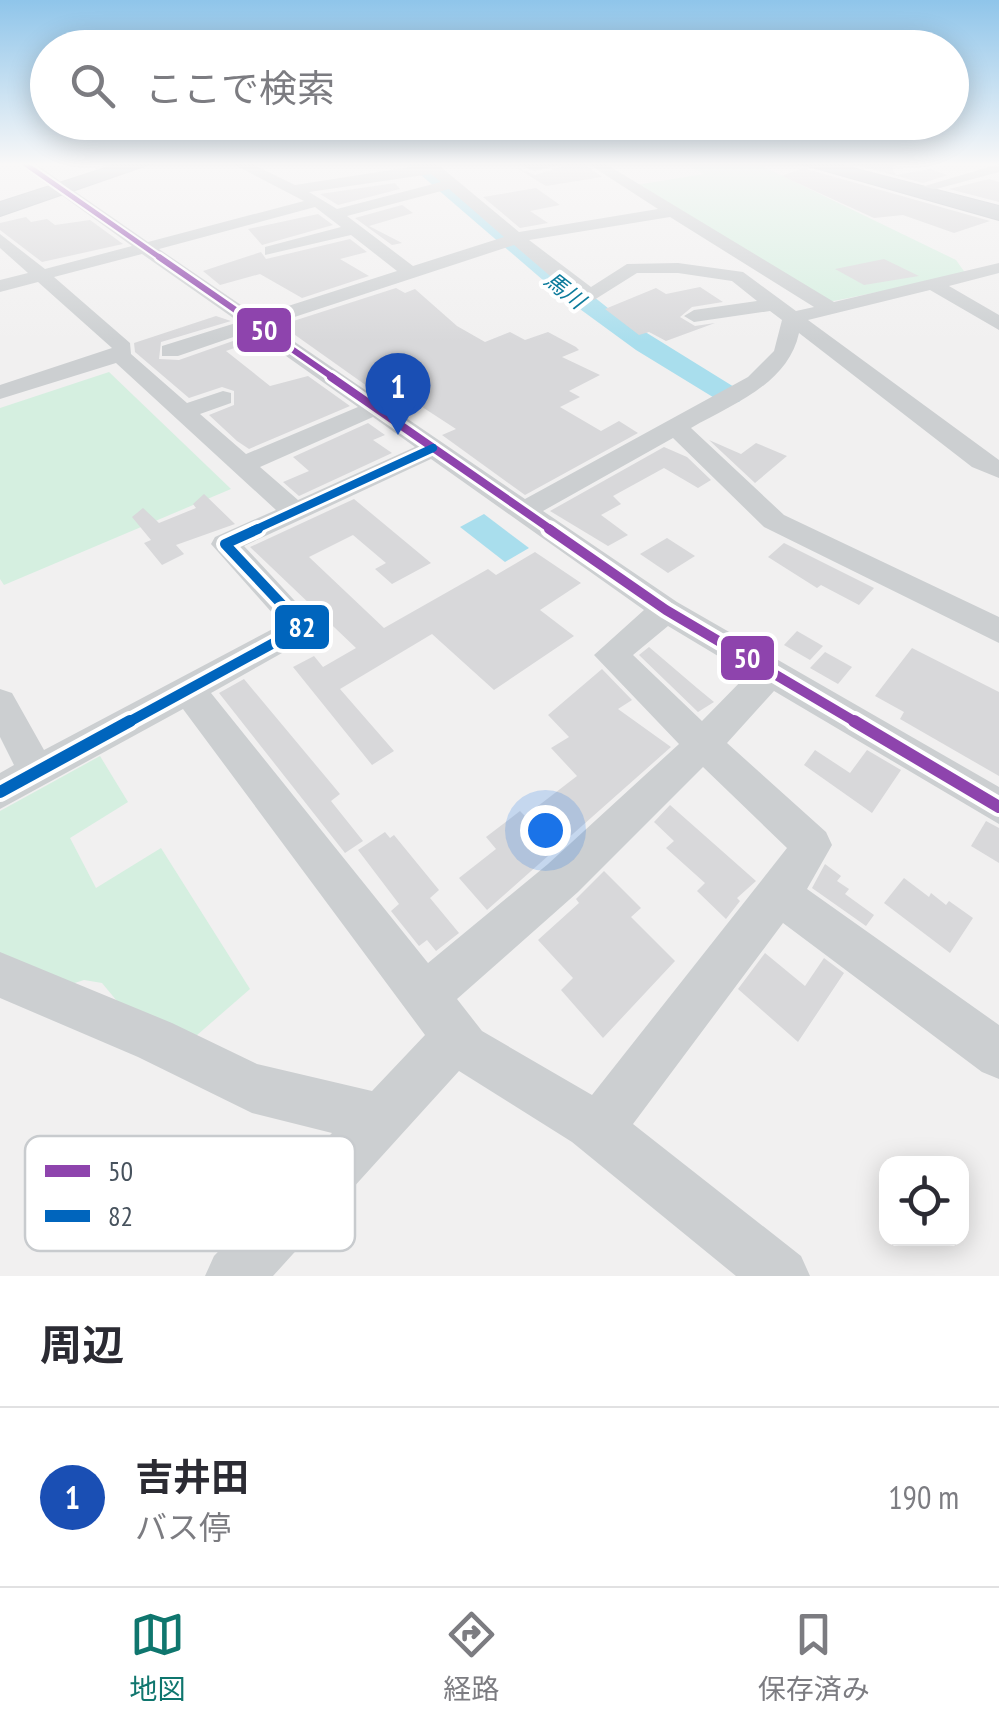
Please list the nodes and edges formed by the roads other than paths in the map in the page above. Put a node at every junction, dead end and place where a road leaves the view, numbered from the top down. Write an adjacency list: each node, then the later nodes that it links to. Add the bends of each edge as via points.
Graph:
1 (110, 223): 10 (street)
2 (239, 223): 10 (street)
3 (349, 223): 7 (street)
4 (488, 223): 9 (street)
5 (608, 223): 9 (street)
6 (696, 223): 12 (street)
7 (357, 228): 11 (street); 14 (street)
8 (0, 239): 15 (street)
9 (509, 241): 14 (street); 16 (street, via 594,294 633,268)
10 (146, 247): 15 (street); 22 (street)
11 (271, 251)
12 (766, 265): 16 (street); 19 (street)
13 (999, 268): 17 (street)
14 (410, 272): 22 (street)
15 (41, 275): 18 (street); 25 (street, via 123,347)
16 (738, 276): 20 (street)
17 (935, 284): 19 (street); 23 (street)
18 (0, 286)
19 (830, 308): 20 (street)
20 (784, 311): 21 (street); 32 (street, via 784,353 774,368); 35 (street)
21 (694, 316)
22 (254, 324): 24 (street); 26 (street)
23 (999, 324)
24 (170, 351)
25 (120, 354): 28 (street); 31 (street)
26 (314, 365): 27 (street); 30 (street)
27 (278, 378)
28 (0, 392)
29 (223, 398): 31 (street)
30 (375, 408): 33 (street); 34 (street)
31 (183, 412): 34 (street)
32 (676, 428): 36 (street); 39 (street, via 774,521)
33 (433, 448): 36 (street); 37 (street)
34 (242, 465): 37 (street)
35 (999, 470)
36 (523, 511): 38 (street)
37 (294, 512): 41 (street, via 225,544 303,627)
38 (666, 610): 40 (street); 43 (street, via 611,655)
39 (999, 631)
40 (772, 672): 43 (street); 46 (street)
41 (188, 689): 44 (street); 49 (street)
42 (0, 703): 44 (street)
43 (703, 744): 47 (street, via 812,845); 49 (street)
44 (37, 772): 45 (street)
45 (0, 792)
46 (999, 807)
47 (779, 894): 51 (street); 53 (street)
48 (0, 975): 52 (street, via 252,1088)
49 (425, 996): 50 (street)
50 (457, 1037): 52 (street); 53 (street)
51 (999, 1054)
52 (381, 1119): 54 (street)
53 (597, 1129): 57 (street)
54 (355, 1147)
55 (257, 1251): 56 (street)
56 (234, 1276)
57 (781, 1276)

